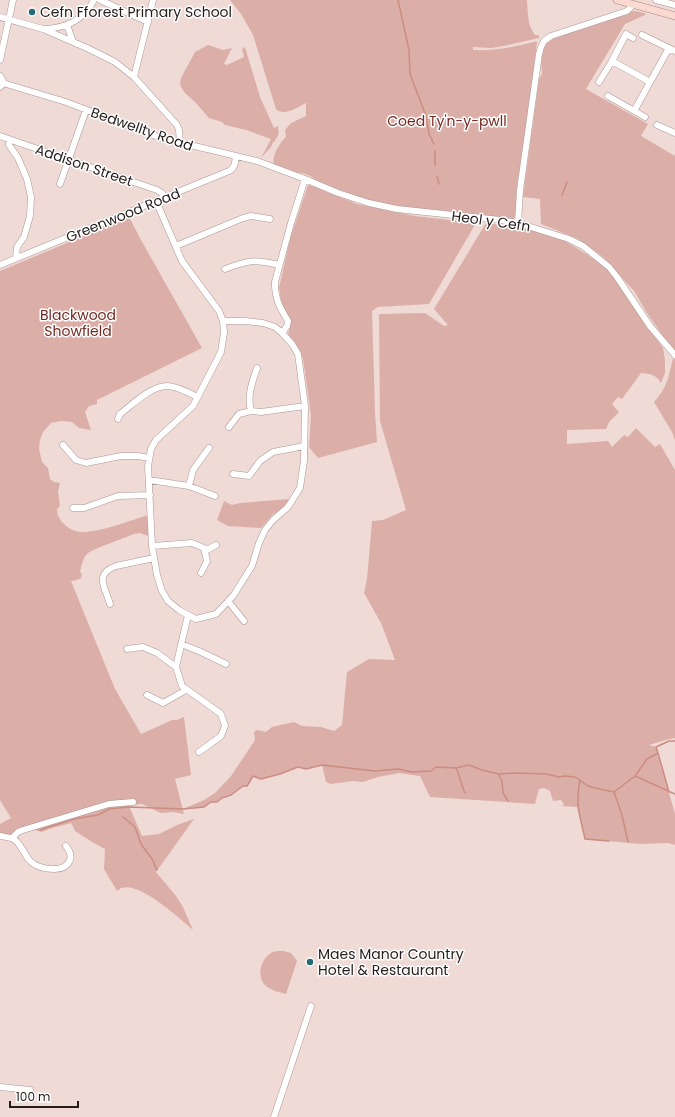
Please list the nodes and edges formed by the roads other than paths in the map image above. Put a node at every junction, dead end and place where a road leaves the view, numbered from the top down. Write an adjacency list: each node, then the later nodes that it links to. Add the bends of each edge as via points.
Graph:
1 (13, 0): 12 (street)
2 (94, 0): 14 (street, via 86,13)
3 (100, 0): 13 (street)
4 (153, 0): 13 (street)
5 (616, 0): 7 (main road)
6 (655, 0): 8 (street); 9 (street)
7 (632, 5): 9 (main road); 43 (street, via 627,11 551,36 544,41 536,76 520,190)
8 (675, 5)
9 (651, 10): 10 (main road)
10 (675, 16)
11 (0, 18): 12 (street)
12 (9, 19): 15 (street); 20 (street)
13 (148, 22): 23 (street)
14 (67, 25): 15 (street); 18 (street)
15 (43, 30): 18 (street)
16 (642, 35): 19 (street)
17 (633, 38): 21 (street, via 626,34)
18 (73, 42): 23 (street, via 115,62)
19 (672, 49): 25 (street)
20 (0, 60)
21 (612, 61): 24 (street); 25 (street)
22 (0, 76): 26 (street)
23 (134, 77): 35 (street, via 176,125)
24 (599, 82)
25 (650, 82): 29 (street)
26 (1, 85): 28 (street, Bedwellty Road, via 66,102)
27 (608, 96): 29 (street)
28 (86, 110): 35 (street, Bedwellty Road); 37 (street)
29 (634, 111): 30 (street)
30 (645, 117)
31 (657, 125): 32 (street)
32 (674, 131)
33 (0, 136): 34 (street, Addison Street)
34 (9, 139): 37 (street, Addison Street); 45 (street, via 8,144 18,158 31,196 30,216 24,237 17,247)
35 (180, 143): 36 (street, Bedwellty Road)
36 (236, 156): 38 (street, Bedwellty Road); 40 (street, Greenwood Road, via 232,169)
37 (69, 159): 39 (street); 40 (street, Addison Street, via 157,190)
38 (305, 179): 43 (street, Heol y Cefn, via 382,207); 47 (street)
39 (60, 184)
40 (165, 198): 41 (street, Greenwood Road)
41 (156, 201): 44 (street); 45 (street, Greenwood Road)
42 (267, 220): 44 (street, via 251,216 243,218)
43 (518, 223): 51 (street, Heol y Cefn, via 569,239 583,246 609,267 650,326)
44 (176, 246): 49 (street, via 183,263 219,310)
45 (16, 258): 46 (street, Greenwood Road)
46 (0, 265)
47 (280, 265): 48 (street, via 255,260); 50 (street, via 274,289 280,308 288,321)
48 (225, 268)
49 (223, 320): 50 (street, via 263,323 275,327); 53 (street, via 221,352)
50 (282, 333): 54 (street, via 298,354)
51 (675, 355)
52 (258, 373): 56 (street, via 250,390)
53 (197, 397): 55 (street, via 176,387 160,387 119,417); 61 (street, via 193,406 156,440)
54 (304, 406): 56 (street); 59 (street)
55 (114, 411)
56 (251, 411): 57 (street, via 239,414)
57 (229, 427)
58 (63, 445): 61 (street, via 66,453 86,463 121,456)
59 (304, 446): 62 (street, via 273,452 260,461 249,476); 74 (street, via 300,488 288,507 265,530 252,566)
60 (209, 448): 64 (street, via 193,470)
61 (149, 458): 63 (street)
62 (232, 474)
63 (149, 480): 64 (street); 65 (street)
64 (189, 486): 66 (street)
65 (150, 495): 67 (street, via 118,496 84,508); 69 (street)
66 (215, 496)
67 (73, 508)
68 (216, 545): 70 (street)
69 (152, 546): 70 (street, via 192,543 204,548); 71 (street)
70 (205, 551): 72 (street, via 207,561)
71 (154, 558): 73 (street, via 116,566 107,571 102,581 104,591); 75 (street, via 157,575 168,601)
72 (202, 573)
73 (110, 599)
74 (228, 601): 75 (street, via 216,614 196,619); 76 (street)
75 (188, 615): 77 (street)
76 (244, 621)
77 (181, 644): 79 (street); 80 (street)
78 (127, 650): 80 (street, via 143,647)
79 (226, 664)
80 (176, 666): 81 (street, via 182,686)
81 (186, 690): 82 (street, via 163,703); 83 (street, via 221,714 225,726 221,736)
82 (147, 695)
83 (199, 752)
84 (133, 802): 86 (street, via 109,804 23,830)
85 (0, 836): 86 (street)
86 (12, 838): 87 (street, via 32,863 48,869 61,869 69,862 71,857)
87 (66, 846)
88 (311, 1006): 91 (street)
89 (0, 1087): 90 (street)
90 (30, 1090)
91 (274, 1117)

